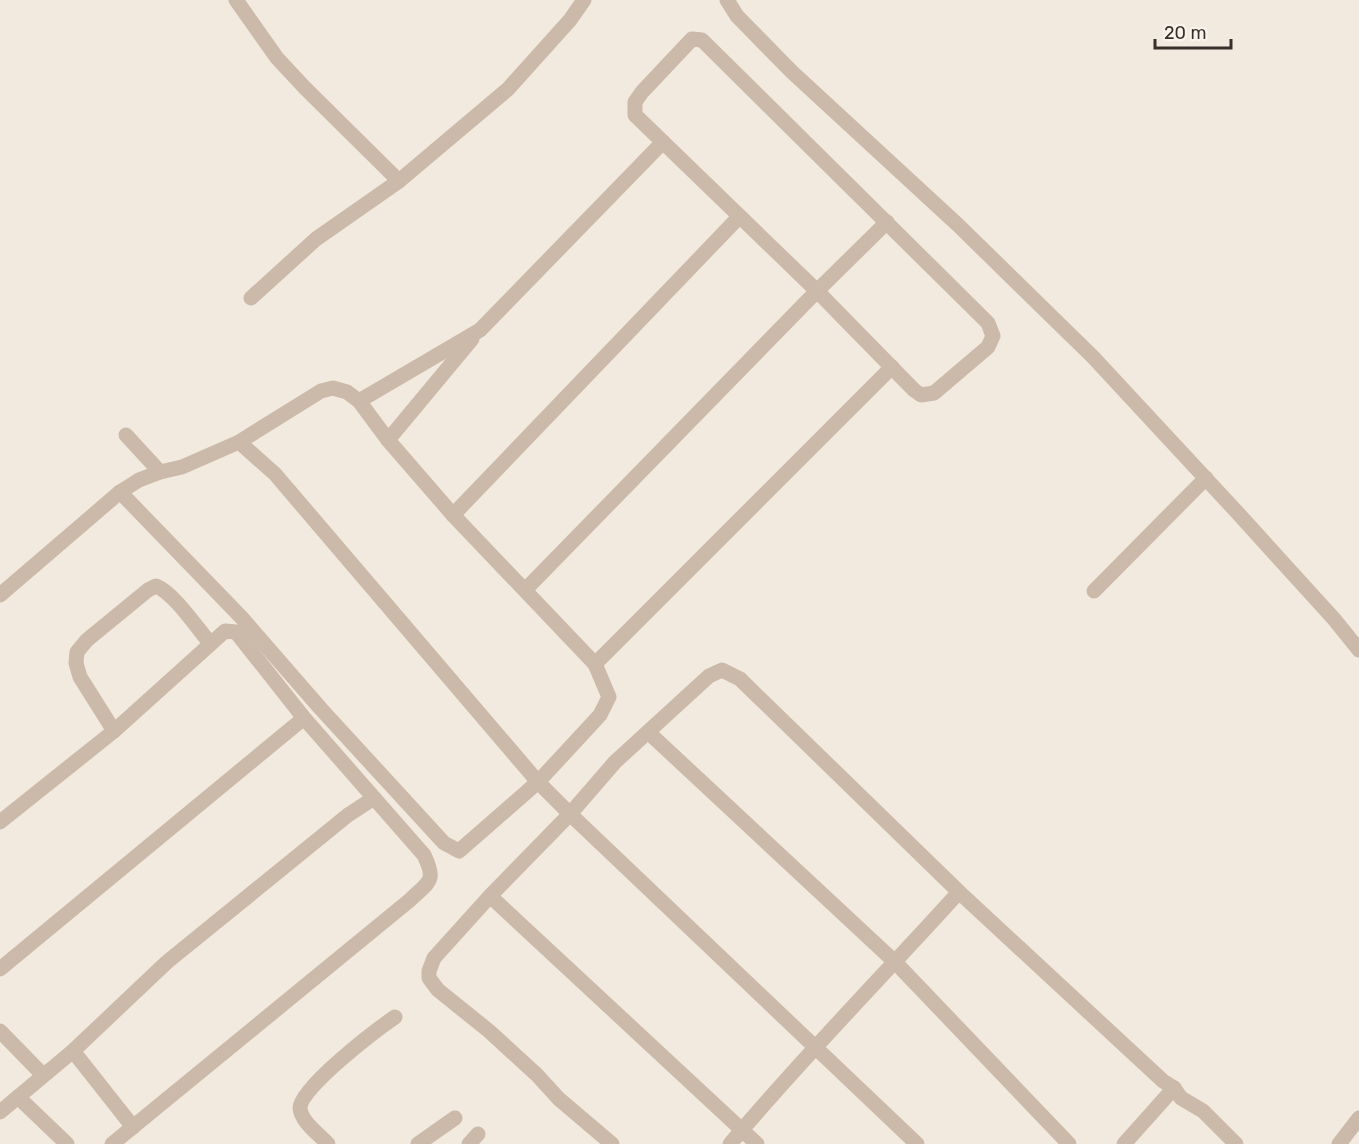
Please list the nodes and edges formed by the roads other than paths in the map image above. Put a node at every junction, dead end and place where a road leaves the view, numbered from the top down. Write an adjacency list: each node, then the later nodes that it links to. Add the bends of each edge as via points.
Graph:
1 (236, 0): 5 (street, via 284,66)
2 (584, 0): 5 (street, via 508,89)
3 (727, 0): 17 (street, via 737,16 792,72 1093,357)
4 (663, 142): 6 (street); 7 (street, via 636,115 635,102 692,39 702,40); 10 (street)
5 (399, 181): 9 (street, via 316,239)
6 (739, 217): 8 (street); 19 (street)
7 (887, 222): 8 (street); 11 (street, via 988,323 993,336 988,347 934,393 921,395)
8 (817, 291): 11 (street); 20 (street)
9 (251, 298)
10 (480, 330): 12 (street); 14 (street)
11 (892, 368): 25 (street)
12 (358, 401): 14 (street); 15 (street, via 333,388 321,391)
13 (126, 435): 16 (street)
14 (388, 441): 19 (street)
15 (239, 442): 16 (street, via 182,467); 29 (street, via 275,474)
16 (160, 472): 18 (street)
17 (1206, 478): 21 (street); 24 (street)
18 (120, 492): 22 (street); 29 (street, via 241,617 451,848 459,851)
19 (453, 515): 20 (street)
20 (526, 589): 25 (street)
21 (1094, 591)
22 (0, 595)
23 (210, 644): 26 (street, via 225,631 236,632); 27 (street); 27 (street, via 177,604 156,586 84,643 76,656 80,677)
24 (1359, 650)
25 (595, 664): 29 (street, via 609,697 600,715)
26 (304, 718): 30 (street); 36 (street)
27 (114, 731): 32 (street)
28 (648, 732): 31 (street, via 615,762); 33 (street, via 708,676 722,670 729,673 740,679); 35 (street)
29 (538, 782): 31 (street)
30 (374, 798): 40 (street, via 167,962); 47 (street, via 424,855 432,871 429,881)
31 (570, 814): 34 (street); 39 (street)
32 (0, 822)
33 (959, 892): 35 (street); 42 (street)
34 (490, 896): 48 (street); 53 (street, via 434,958 429,978)
35 (895, 962): 39 (street); 57 (street)
36 (0, 969)
37 (395, 1017): 51 (street, via 370,1035 303,1099 300,1111 304,1119)
38 (0, 1031): 41 (street)
39 (814, 1046): 48 (street); 56 (street)
40 (73, 1051): 41 (street); 47 (street)
41 (43, 1076): 43 (street)
42 (1174, 1088): 58 (street); 59 (street)
43 (18, 1097): 44 (street); 49 (street)
44 (0, 1112)
45 (455, 1118): 52 (street)
46 (1359, 1118): 60 (street)
47 (134, 1127): 50 (street)
48 (742, 1130): 54 (street); 55 (street)
49 (67, 1144)
50 (112, 1144)
51 (328, 1144)
52 (418, 1144)
53 (612, 1144)
54 (730, 1144)
55 (757, 1144)
56 (917, 1144)
57 (1069, 1144)
58 (1124, 1144)
59 (1236, 1144)
60 (1339, 1144)

